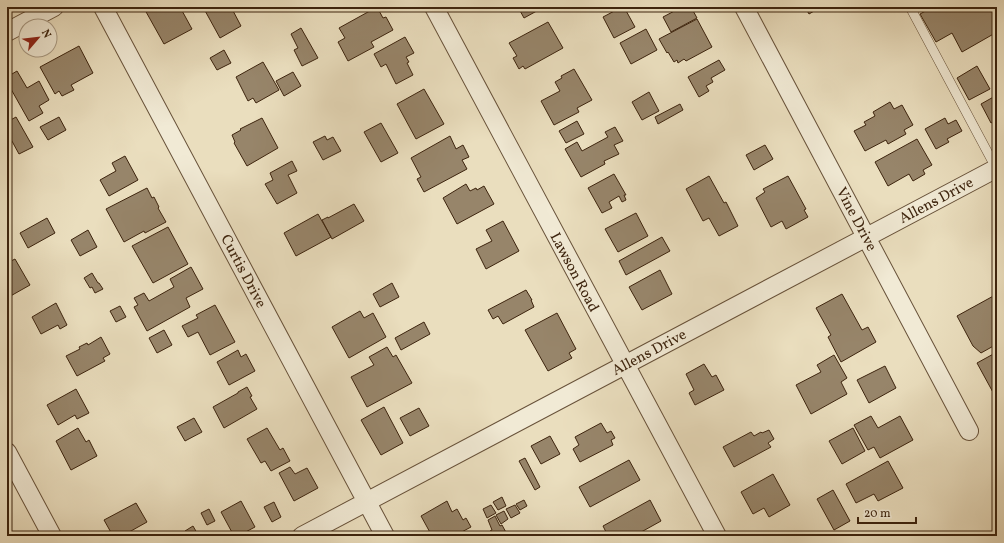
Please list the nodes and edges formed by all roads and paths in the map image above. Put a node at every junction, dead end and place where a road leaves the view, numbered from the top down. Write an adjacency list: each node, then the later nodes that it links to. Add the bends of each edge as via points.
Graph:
1 (54, 7): 6 (street)
2 (102, 7): 12 (street, Curtis Drive)
3 (434, 7): 9 (street, Lawson Road)
4 (744, 7): 8 (street, Vine Drive)
5 (910, 7): 7 (lane)
6 (7, 32)
7 (997, 168): 8 (street, Allens Drive)
8 (866, 237): 9 (street, Allens Drive); 10 (street, Vine Drive)
9 (625, 365): 12 (street, Allens Drive); 16 (street, Lawson Road)
10 (969, 431)
11 (7, 452): 13 (street)
12 (367, 502): 14 (street, Allens Drive); 15 (street, Curtis Drive)
13 (52, 536)
14 (302, 536)
15 (385, 536)
16 (717, 536)

